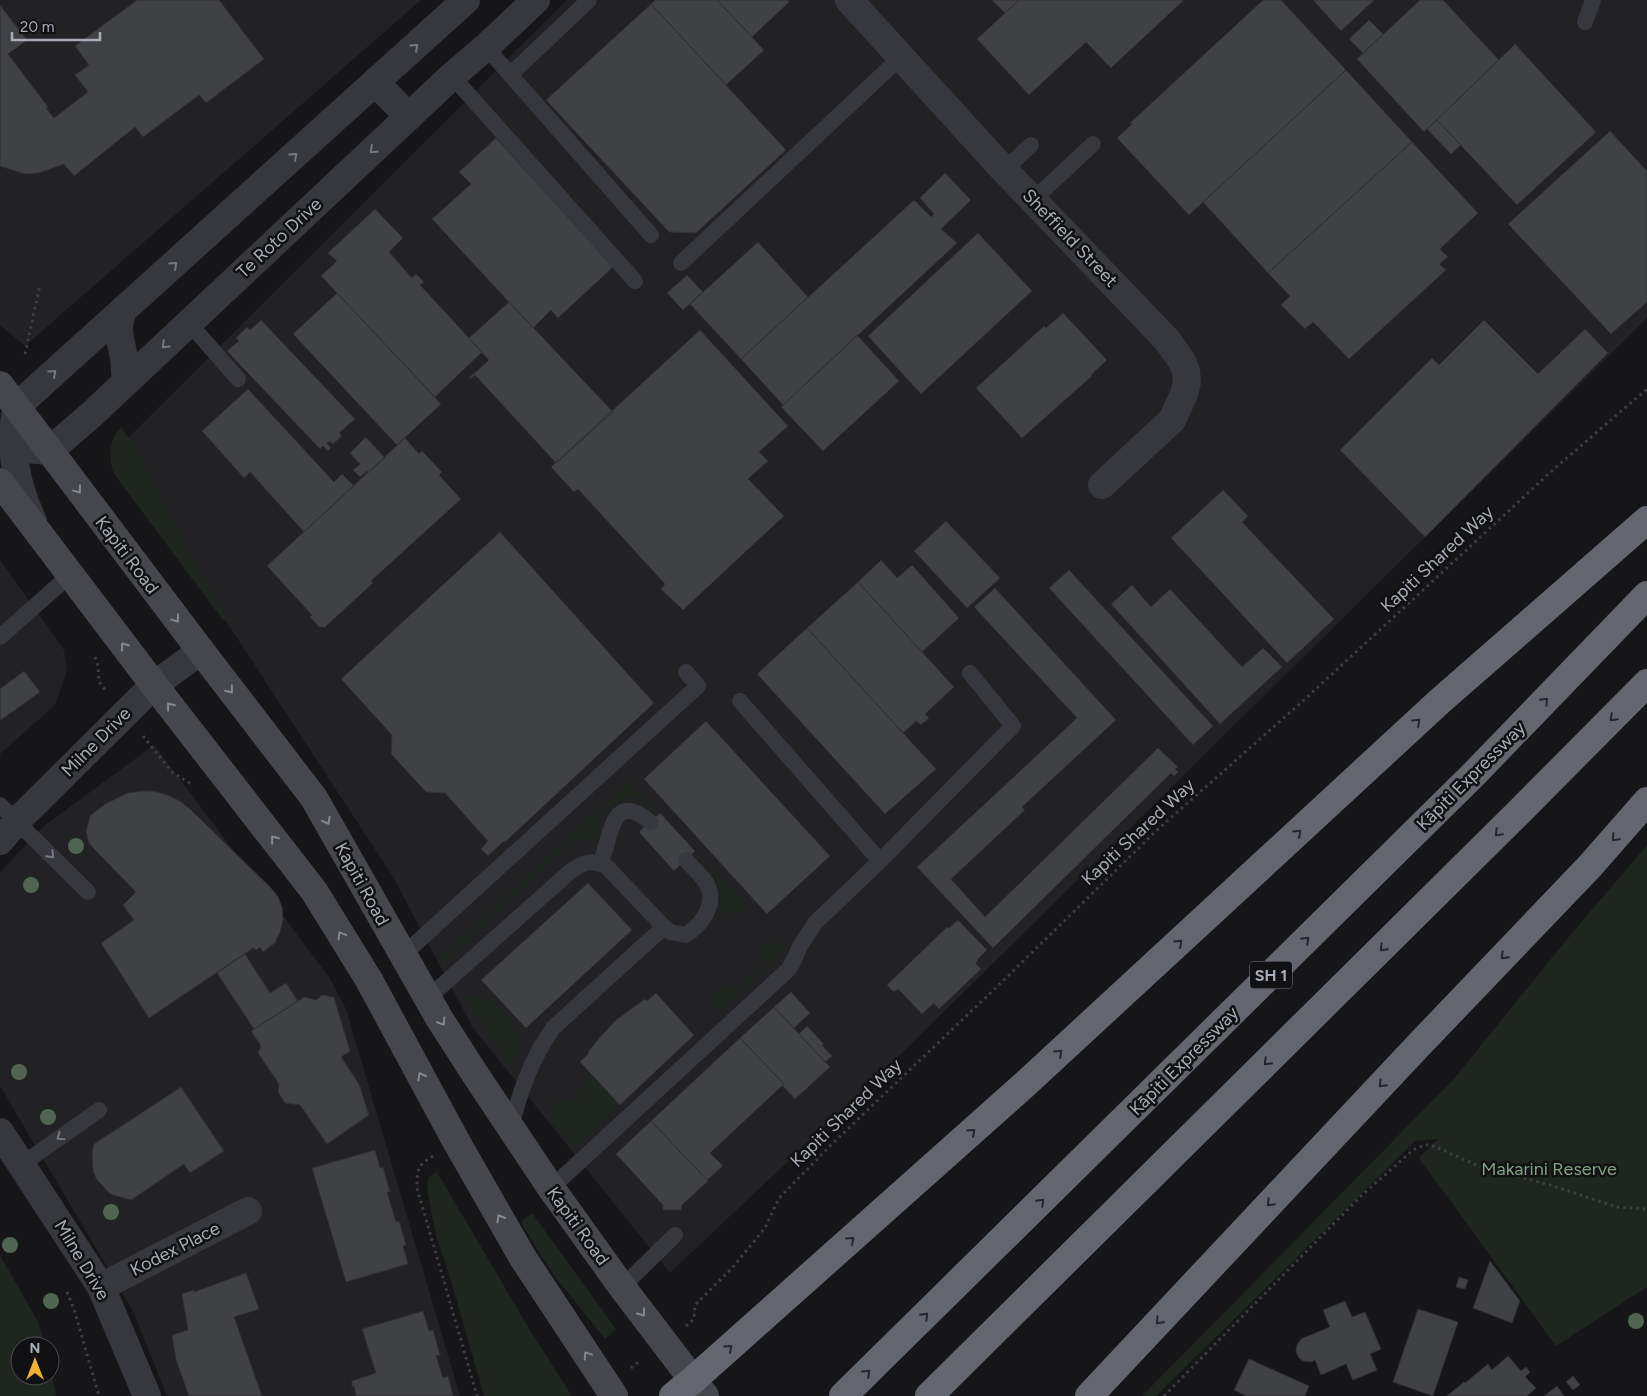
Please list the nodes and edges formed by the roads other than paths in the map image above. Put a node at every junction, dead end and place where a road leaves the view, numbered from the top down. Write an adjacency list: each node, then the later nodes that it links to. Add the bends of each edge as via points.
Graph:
1 (466, 0): 11 (street, one-way to 1)
2 (536, 0): 7 (street, Te Roto Drive)
3 (588, 0): 9 (lane)
4 (849, 0): 8 (street, Sheffield Street)
5 (1593, 0): 6 (lane)
6 (1585, 22)
7 (486, 47): 9 (lane); 10 (street, Te Roto Drive)
8 (901, 57): 15 (street, Sheffield Street); 18 (lane)
9 (510, 75): 17 (lane)
10 (452, 76): 12 (street, Te Roto Drive); 19 (lane)
11 (375, 82): 12 (street); 20 (street, one-way to 11)
12 (409, 117): 21 (street, Te Roto Drive, one-way to 21)
13 (1031, 144): 15 (lane)
14 (1093, 144): 16 (lane)
15 (1004, 170): 16 (street, Sheffield Street)
16 (1033, 200): 29 (street, Sheffield Street, via 1167,340 1186,371 1184,394 1172,420)
17 (651, 234)
18 (681, 263)
19 (635, 280)
20 (125, 308): 23 (street, via 118,330); 25 (street, one-way to 20)
21 (189, 323): 22 (lane); 23 (street, Te Roto Drive, one-way to 23)
22 (238, 379)
23 (126, 382): 27 (street, Te Roto Drive)
24 (0, 385): 25 (main road, Kapiti Road)
25 (16, 406): 26 (street); 27 (main road, Kapiti Road)
26 (7, 442): 27 (street, via 36,451); 31 (street, via 25,505)
27 (49, 451): 35 (main road, Kapiti Road, one-way to 35)
28 (0, 482): 31 (main road)
29 (1102, 485)
30 (1647, 520): 60 (highway, one-way to 30, via 1440,701)
31 (38, 531): 32 (main road)
32 (70, 575): 34 (lane); 39 (main road, one-way to 32)
33 (1647, 595): 64 (highway, Kāpiti Expressway / SH 1, one-way to 33, via 1474,774)
34 (0, 637)
35 (201, 652): 39 (street, Milne Drive); 49 (main road, Kapiti Road, one-way to 49, via 314,798)
36 (686, 672): 49 (lane, via 698,686)
37 (970, 673): 45 (lane, via 1013,726)
38 (1647, 683): 61 (highway, one-way to 61)
39 (154, 685): 42 (street, Milne Drive); 63 (main road, one-way to 39, via 523,1258 369,980 314,891)
40 (740, 701): 45 (lane)
41 (1647, 801): 65 (highway, one-way to 65, via 1590,866)
42 (5, 822): 47 (lane, one-way to 47)
43 (650, 822): 46 (lane, via 636,814 619,814 610,830)
44 (686, 860): 48 (lane, via 707,884 709,909 703,921 686,935 670,932)
45 (880, 861): 55 (lane, via 815,923 789,968)
46 (600, 864): 48 (lane, via 606,866); 50 (lane, via 586,862 572,870)
47 (88, 892)
48 (664, 927): 52 (lane, via 553,1028 525,1080)
49 (403, 955): 50 (main road, Kapiti Road)
50 (428, 998): 52 (main road, Kapiti Road, one-way to 52)
51 (99, 1110): 54 (lane, one-way to 54)
52 (511, 1128): 55 (main road, Kapiti Road)
53 (0, 1132): 54 (street, Milne Drive)
54 (21, 1165): 58 (street, Milne Drive)
55 (551, 1188): 59 (main road, Kapiti Road)
56 (248, 1211): 58 (street, Kodex Place)
57 (675, 1235): 59 (lane)
58 (101, 1287): 62 (street, Milne Drive)
59 (622, 1287): 60 (main road, Kapiti Road, one-way to 60)
60 (690, 1391)
61 (933, 1392)
62 (147, 1396)
63 (614, 1396)
64 (843, 1396)
65 (1089, 1396)

